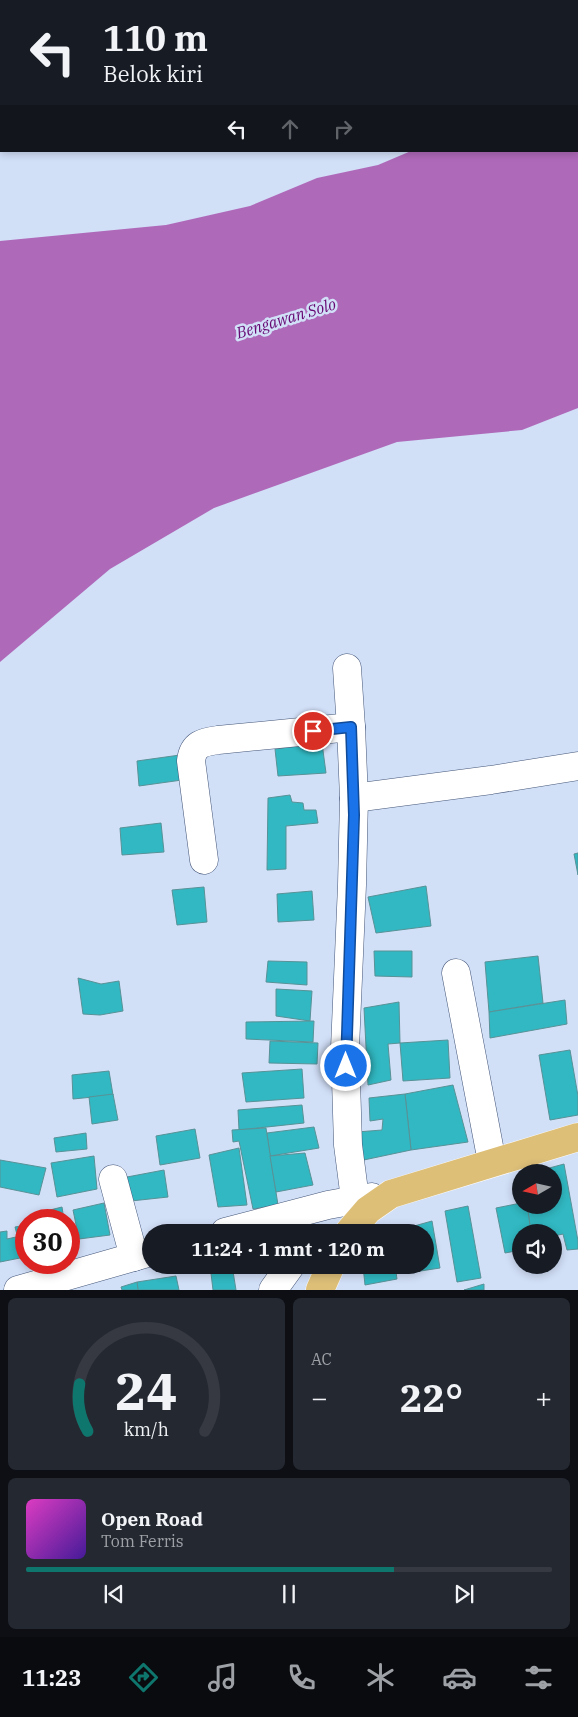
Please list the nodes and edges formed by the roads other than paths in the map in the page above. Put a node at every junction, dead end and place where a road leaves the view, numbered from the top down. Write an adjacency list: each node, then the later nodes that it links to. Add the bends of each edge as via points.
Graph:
1 (347, 668): 2 (street)
2 (351, 727): 4 (street); 5 (street, via 218,740 196,746 191,761)
3 (578, 766): 4 (street)
4 (354, 798): 11 (street, via 345,1048 348,1145)
5 (204, 860)
6 (456, 973): 8 (street)
7 (578, 1138): 8 (main road)
8 (492, 1162): 10 (main road)
9 (112, 1178): 16 (street)
10 (391, 1194): 11 (street); 15 (main road, via 368,1210)
11 (355, 1199): 12 (street)
12 (328, 1206): 13 (street); 14 (street)
13 (257, 1224)
14 (317, 1224)
15 (355, 1224)
16 (142, 1252)
17 (142, 1254): 20 (street)
18 (285, 1274): 21 (street)
19 (327, 1274): 22 (main road)
20 (18, 1290)
21 (273, 1290)
22 (320, 1290)

